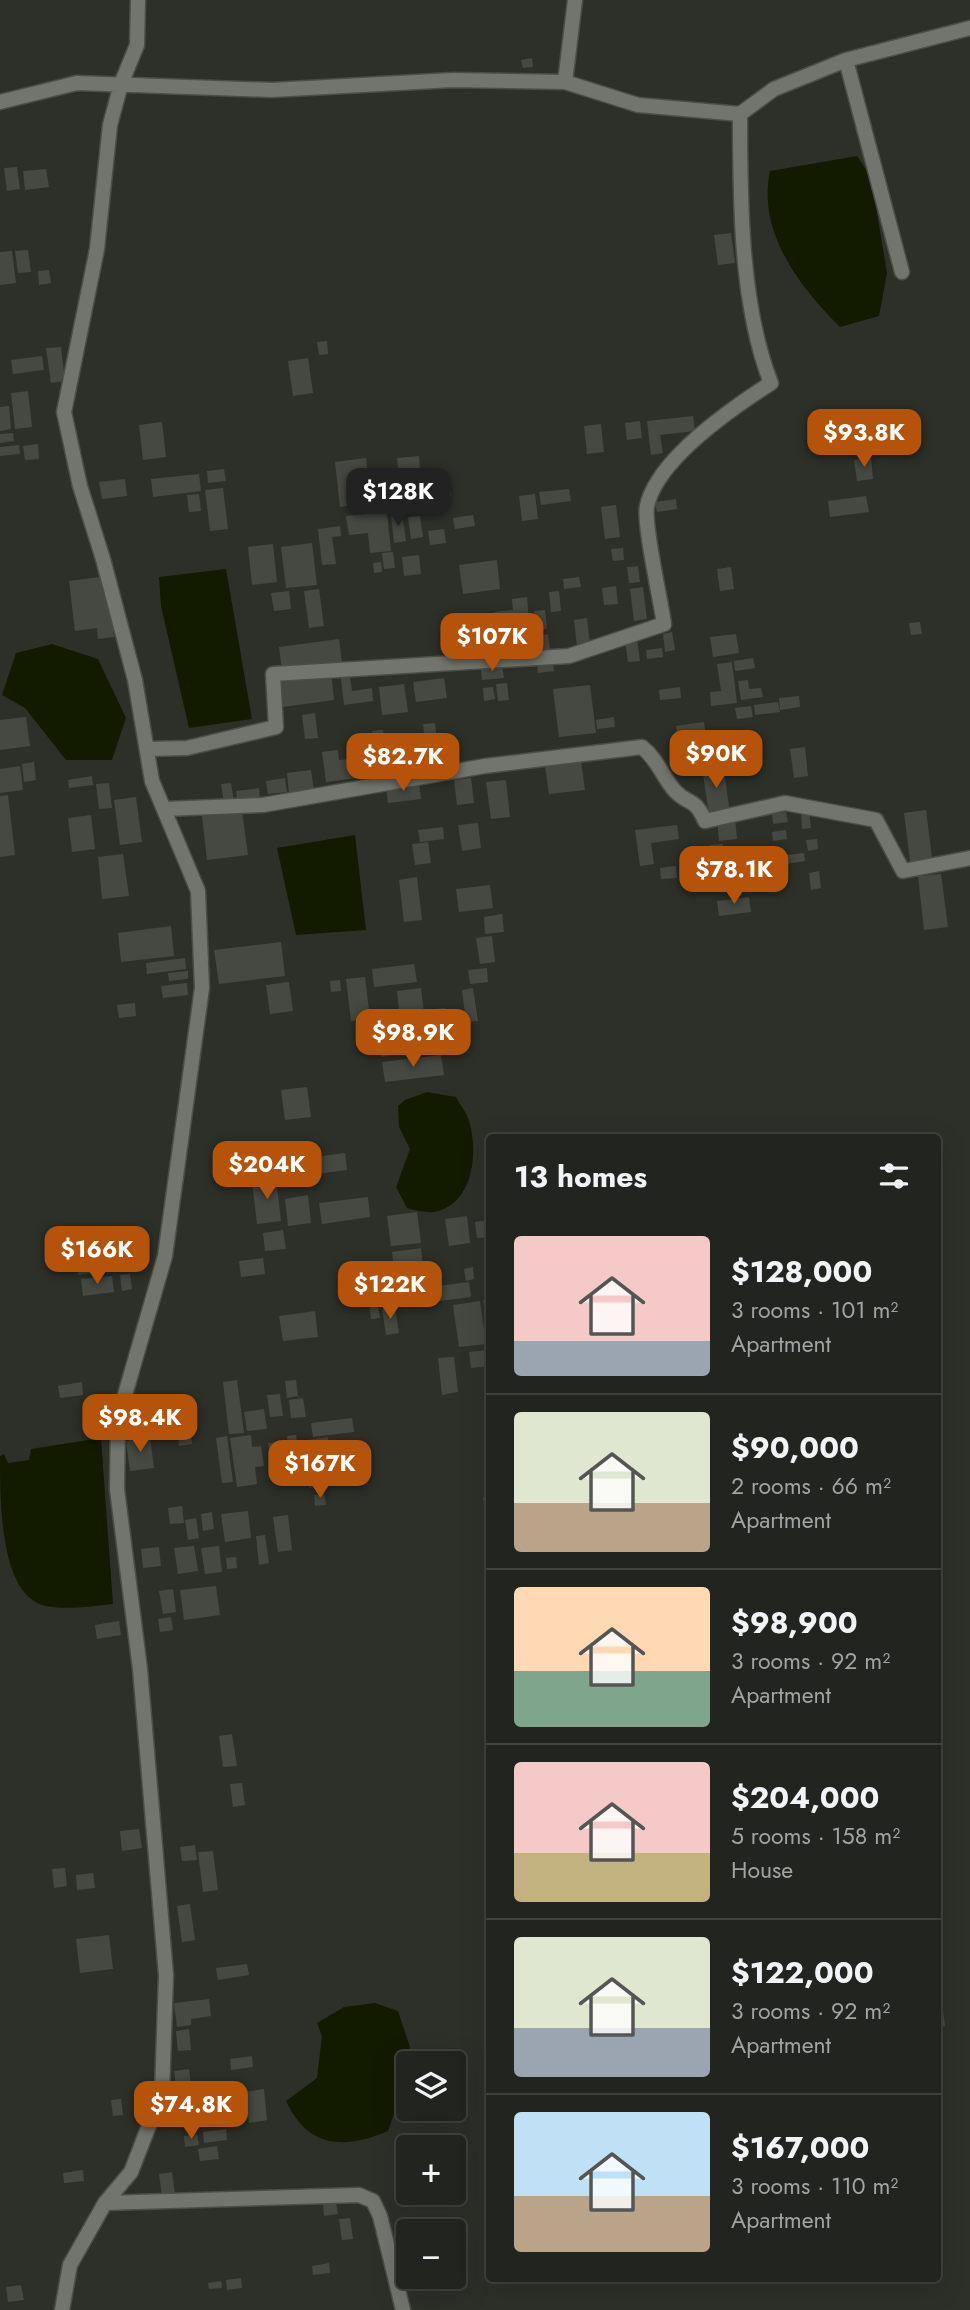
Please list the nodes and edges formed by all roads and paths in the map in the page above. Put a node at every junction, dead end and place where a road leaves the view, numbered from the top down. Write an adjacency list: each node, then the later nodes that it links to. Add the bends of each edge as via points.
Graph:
1 (138, 0): 6 (street, via 137,45)
2 (575, 0): 5 (street)
3 (970, 28): 4 (street)
4 (846, 60): 8 (street, via 774,89); 9 (street)
5 (565, 82): 6 (street, via 453,80 272,90); 8 (street, via 638,105)
6 (121, 84): 7 (street, via 77,83); 10 (street, via 110,125 97,249 64,412 135,680)
7 (0, 102)
8 (740, 114): 10 (street, via 741,219 759,354 771,383 726,412 657,477 646,508 664,624 569,656 273,674 276,727 187,748)
9 (902, 272)
10 (147, 749): 11 (street, via 152,781)
11 (164, 809): 12 (street, via 263,805 485,766 642,747 656,758 676,792 697,803 705,821 785,803 876,820 903,871); 13 (street, via 198,891 202,988 165,1256 118,1419 117,1489 159,1866 166,1975 162,2092 131,2172)
12 (970, 858)
13 (105, 2203): 14 (street, via 70,2265); 15 (street, via 359,2195 373,2202 380,2216)
14 (62, 2310)
15 (403, 2310)

